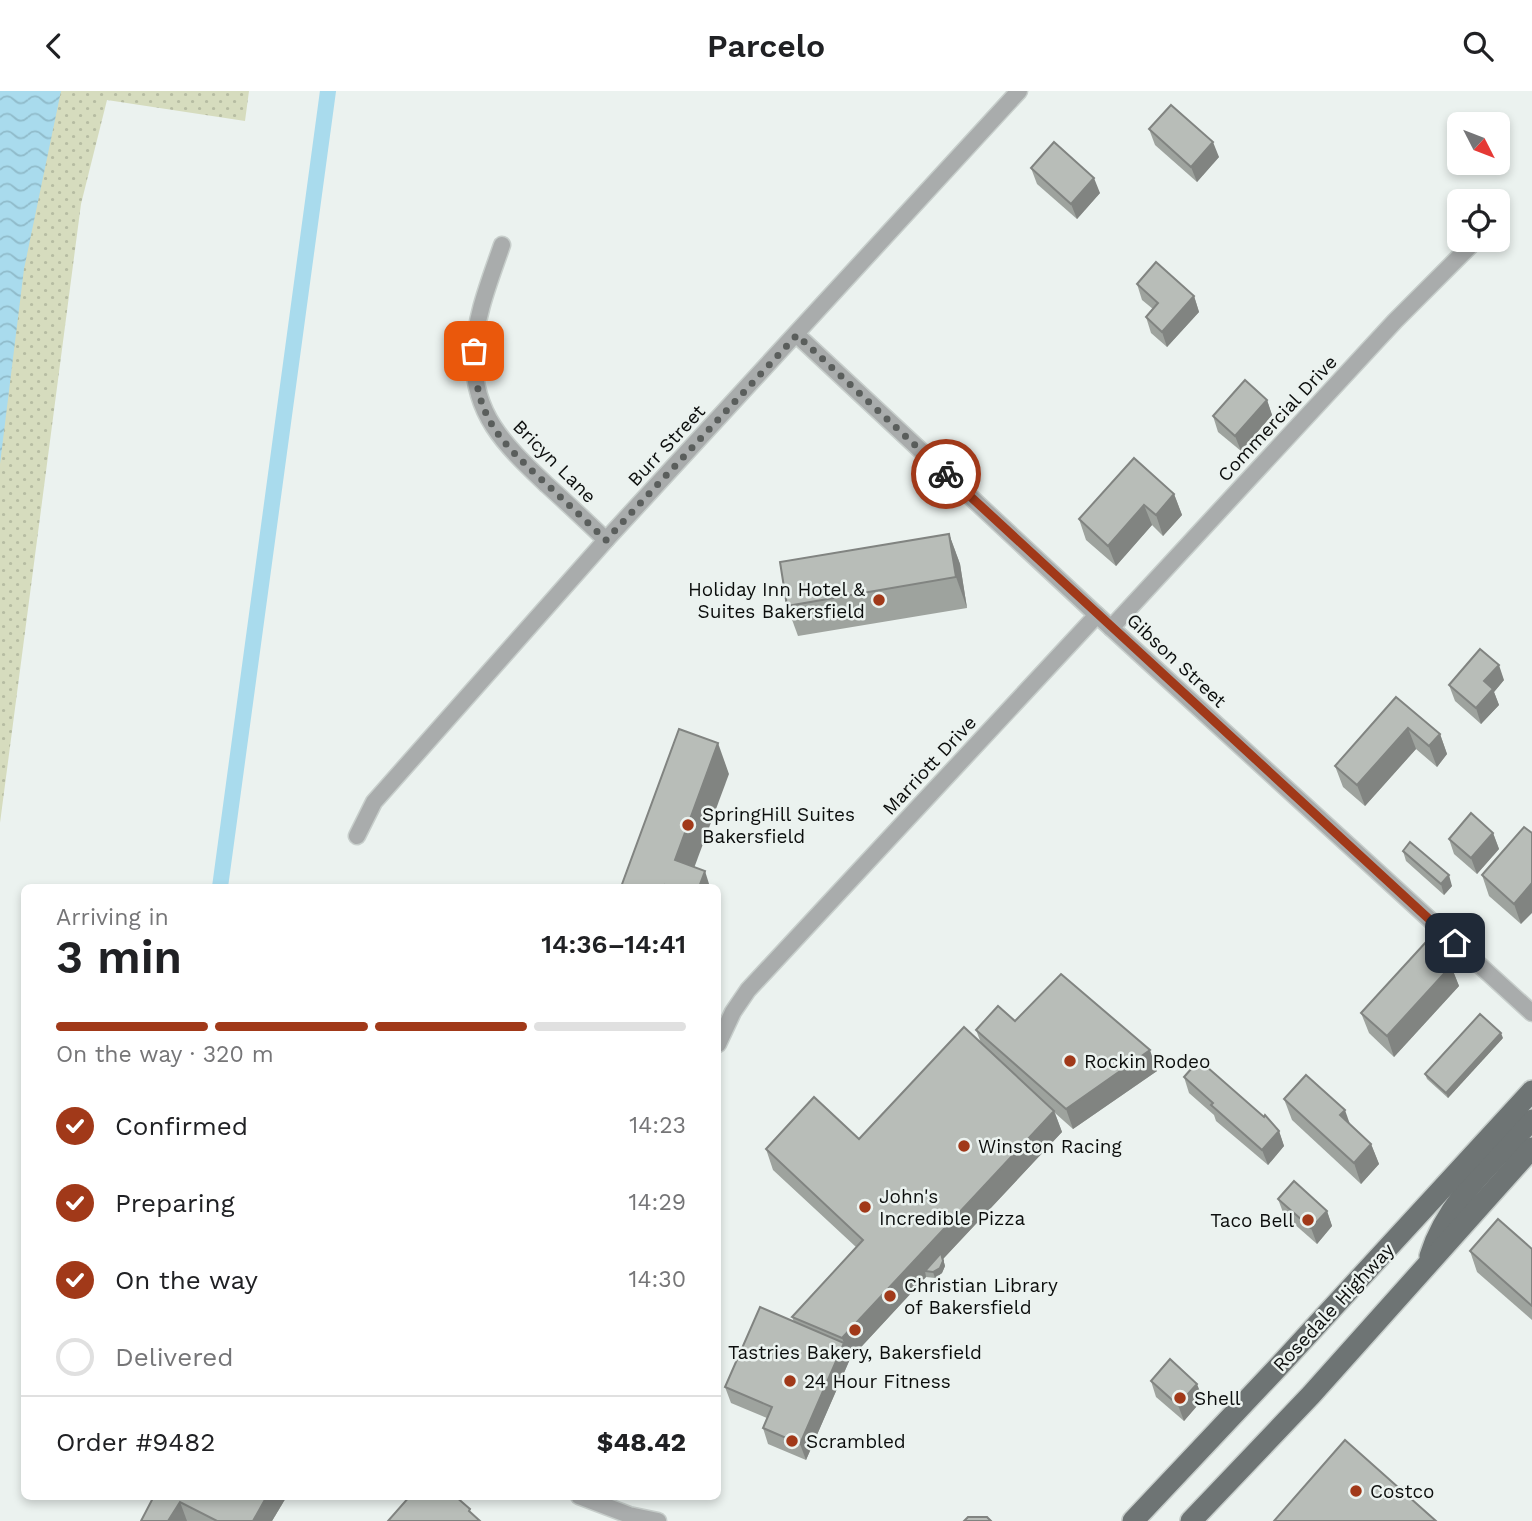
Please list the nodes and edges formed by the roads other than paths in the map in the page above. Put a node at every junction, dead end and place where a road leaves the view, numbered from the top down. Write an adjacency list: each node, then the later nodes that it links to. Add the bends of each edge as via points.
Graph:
1 (1019, 91): 4 (street, Burr Street)
2 (502, 245): 5 (street, Bricyn Lane, via 483,299 474,351 474,372 484,410 509,449)
3 (1464, 252): 7 (street, Commercial Drive)
4 (797, 335): 5 (street, Burr Street); 6 (street, Gibson Street)
5 (606, 540): 8 (street, Burr Street, via 374,802)
6 (1097, 615): 7 (street, Gibson Street); 10 (street, Marriott Drive, via 748,990)
7 (1111, 628): 9 (street, Gibson Street)
8 (357, 836)
9 (1532, 1013)
10 (721, 1038)
11 (1532, 1091): 18 (main road, Rosedale Highway)
12 (1532, 1120): 15 (main road, via 1452,1208)
13 (1532, 1148): 15 (main road)
14 (1532, 1170): 15 (main road, via 1468,1237)
15 (1428, 1265): 19 (main road)
16 (590, 1500): 17 (street)
17 (657, 1521)
18 (1133, 1521)
19 (1192, 1521)

